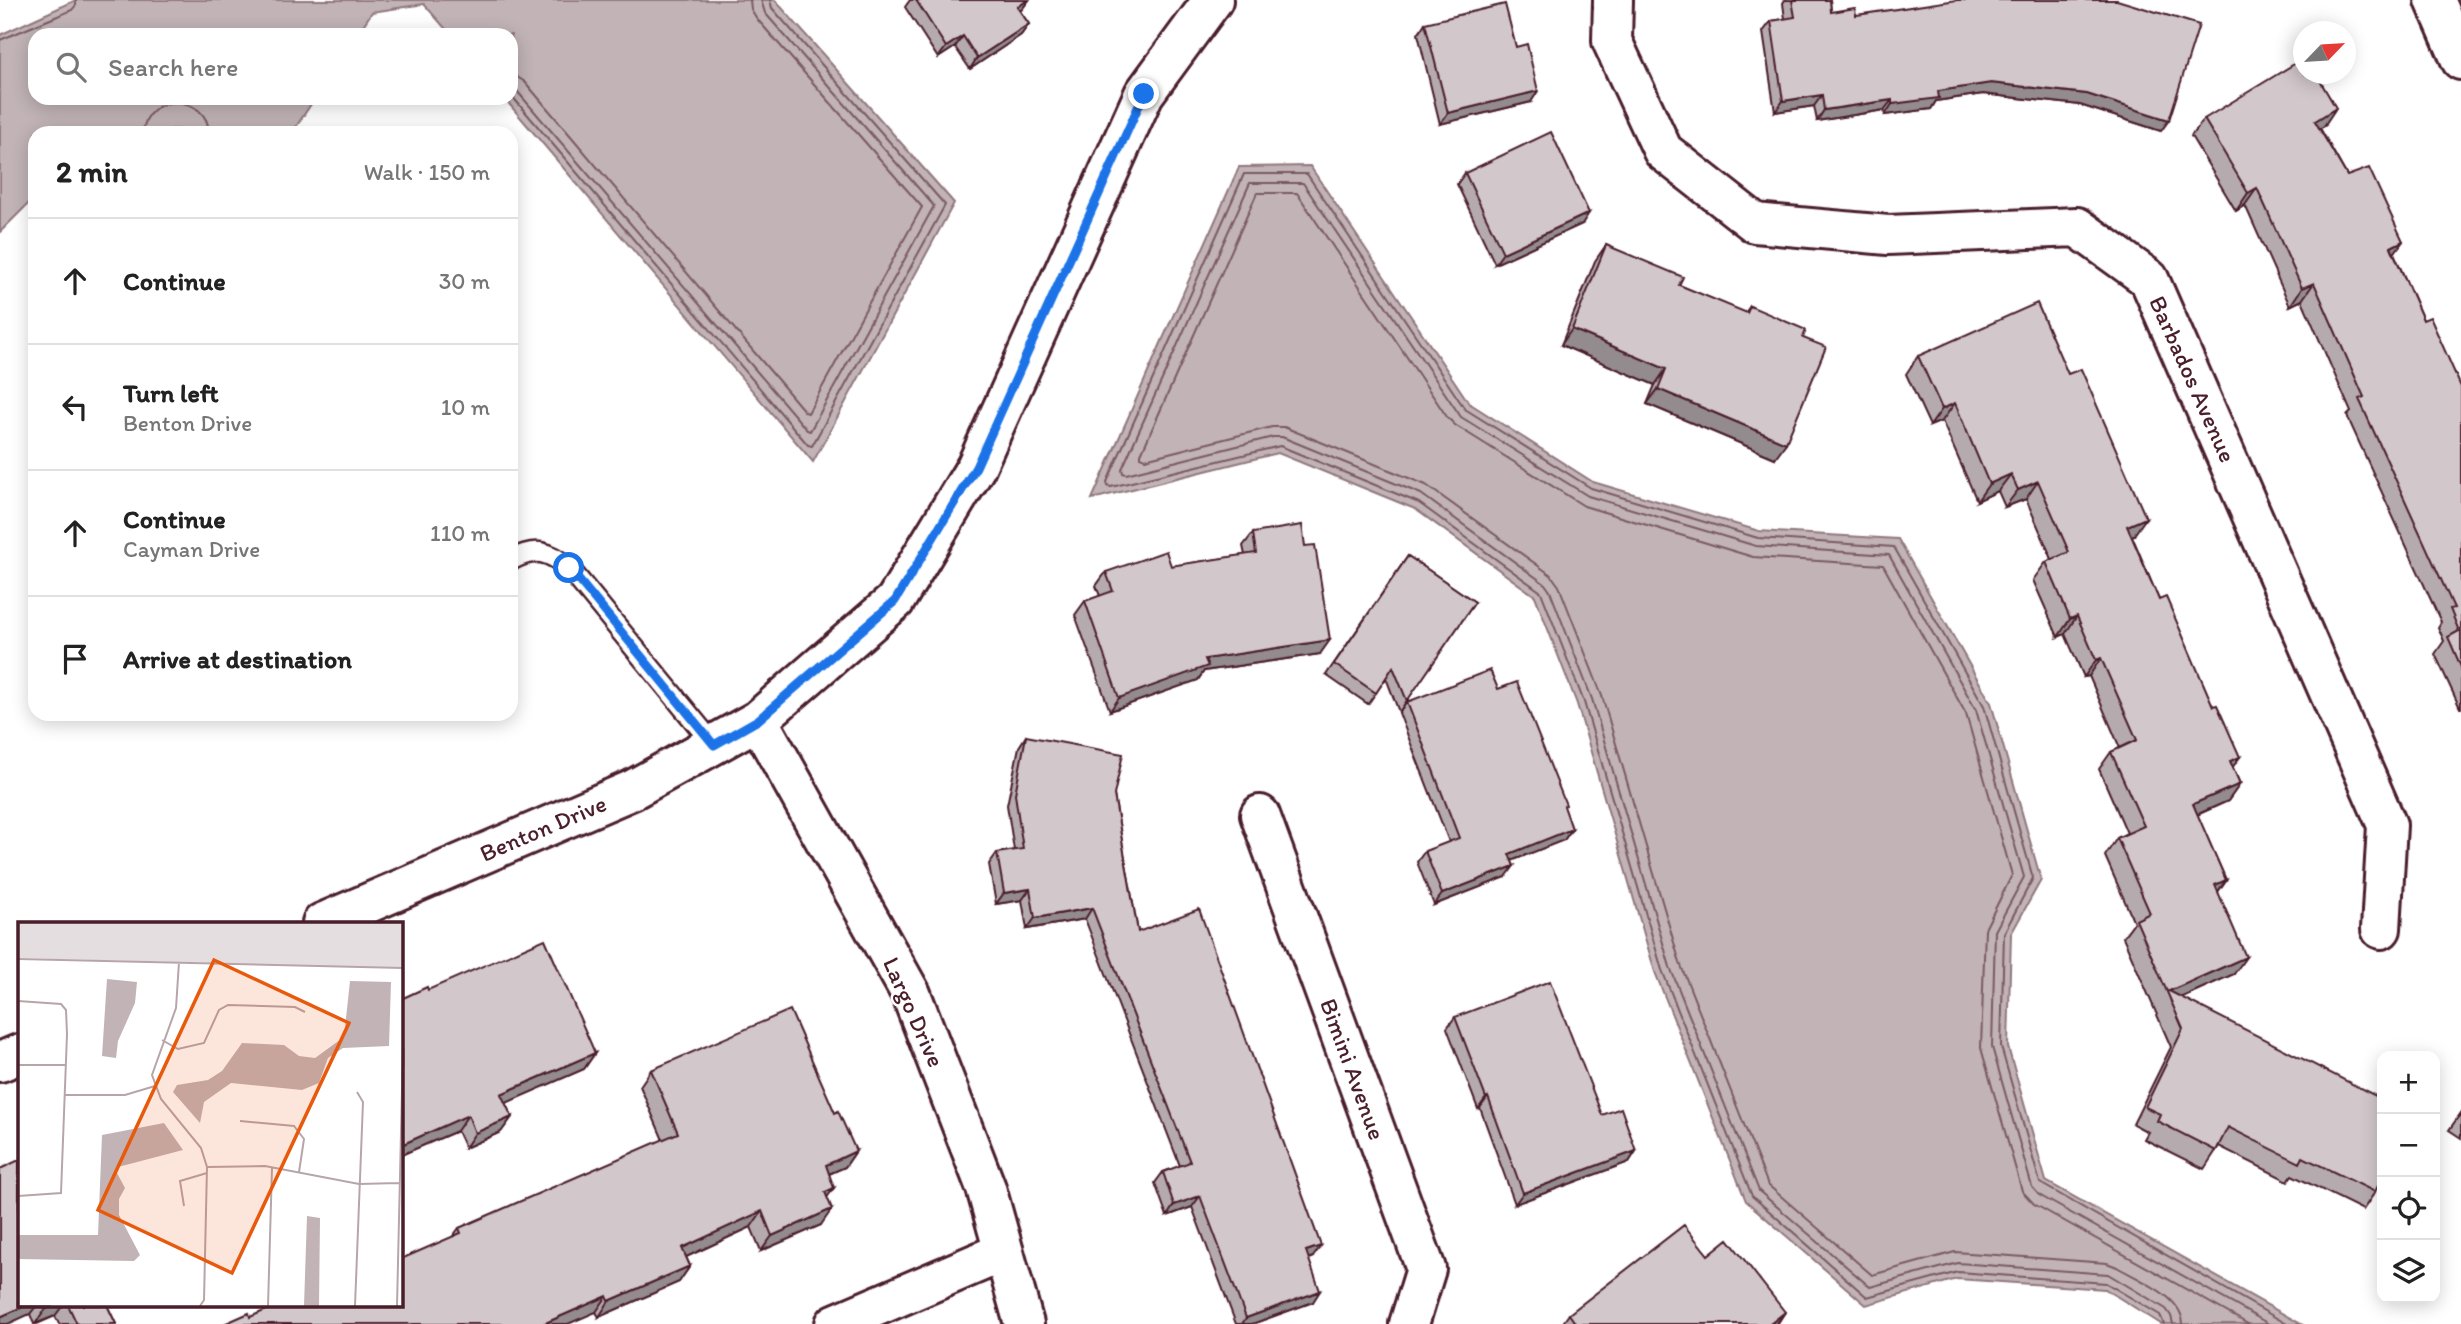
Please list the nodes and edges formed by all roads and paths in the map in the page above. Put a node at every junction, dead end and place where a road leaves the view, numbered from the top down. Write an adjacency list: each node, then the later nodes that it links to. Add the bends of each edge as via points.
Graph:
1 (1213, 0): 6 (street, Benton Drive, via 1144,94 976,467 895,601)
2 (1612, 0): 10 (street, Barbados Avenue, via 1612,41 1663,151 1755,223 1888,235 2077,227 2149,279 2387,825)
3 (2435, 0): 4 (street)
4 (2461, 60)
5 (518, 556): 7 (lane, via 546,552 569,568)
6 (758, 720): 7 (street, Benton Drive); 13 (street, Largo Drive, via 911,994 986,1188)
7 (714, 745): 9 (street, Benton Drive, via 632,790)
8 (1259, 815): 16 (street, Bimini Avenue, via 1426,1269)
9 (325, 922)
10 (2381, 929)
11 (18, 1054): 12 (street)
12 (0, 1062)
13 (1003, 1252): 14 (street); 15 (street, Largo Drive)
14 (835, 1324)
15 (1024, 1324)
16 (1409, 1324)

